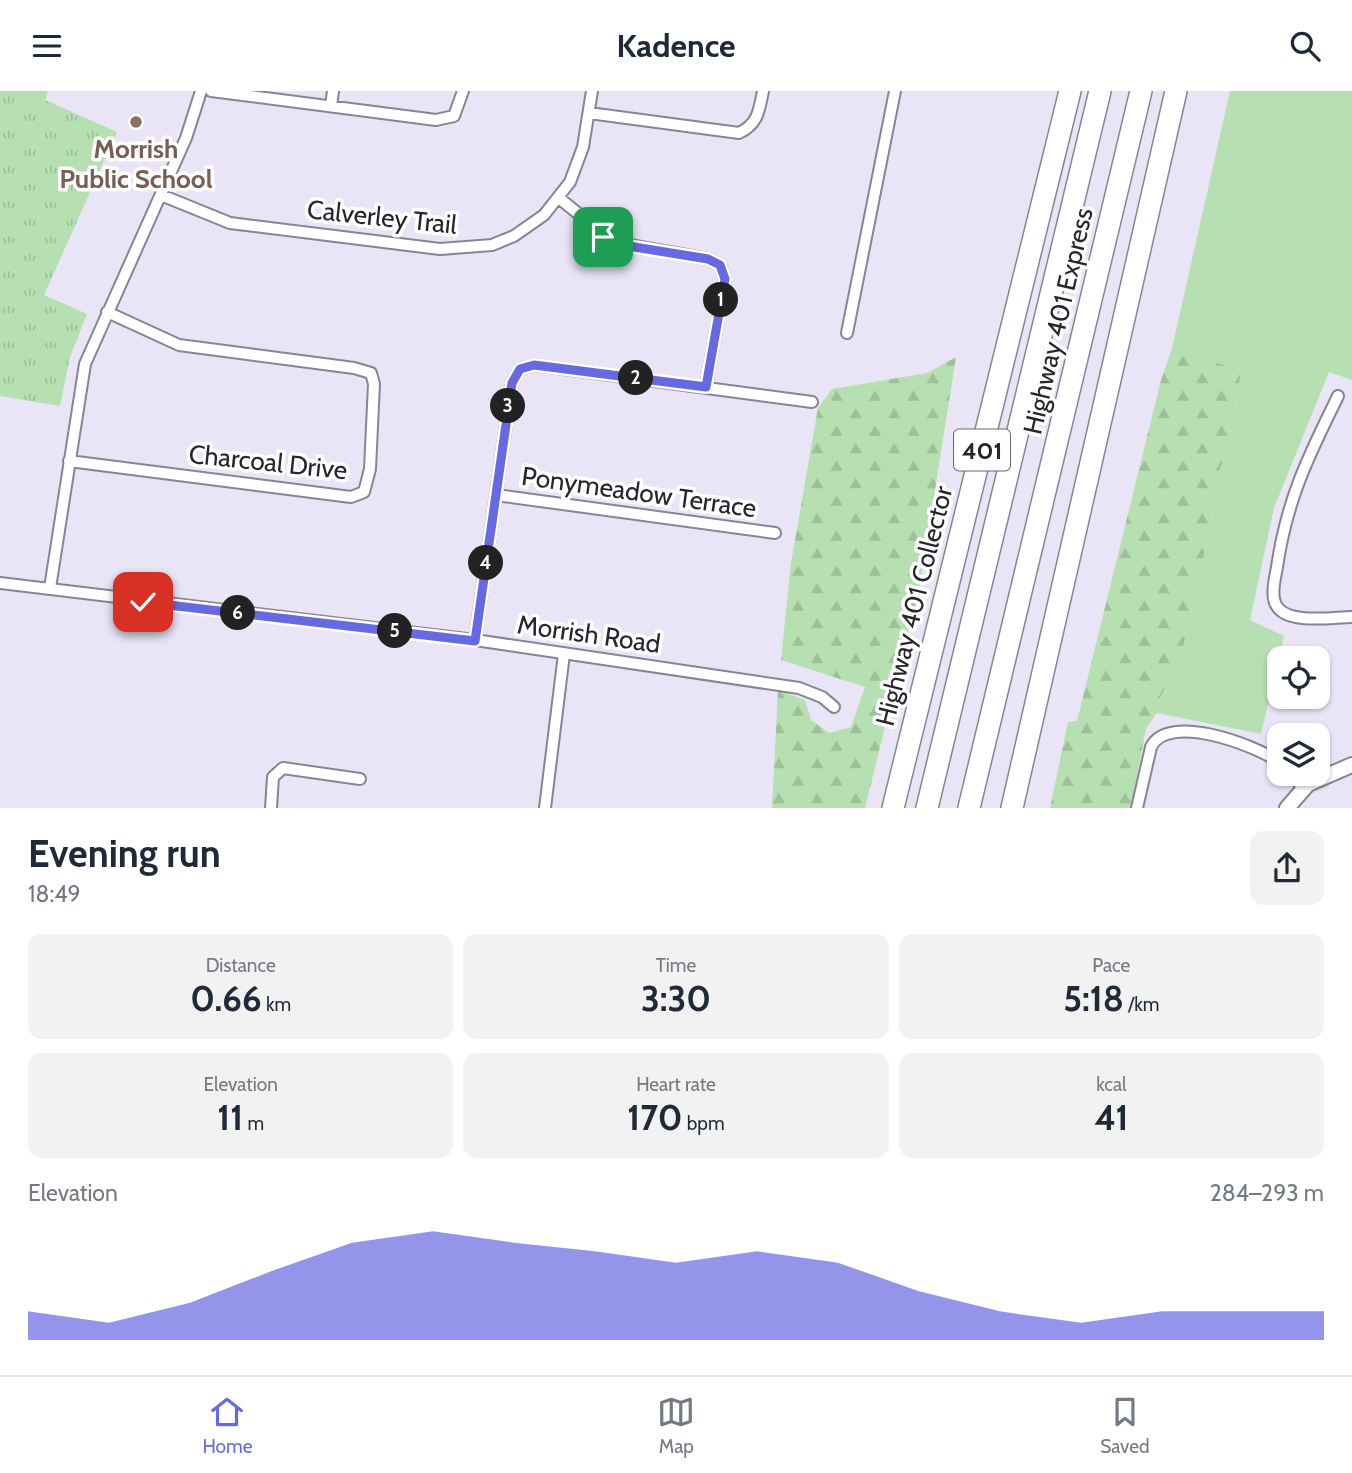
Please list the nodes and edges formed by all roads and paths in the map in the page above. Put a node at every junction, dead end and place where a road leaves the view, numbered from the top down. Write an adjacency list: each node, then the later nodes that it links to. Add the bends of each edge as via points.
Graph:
1 (201, 91): 14 (street)
2 (211, 91): 12 (street)
3 (333, 91): 12 (street)
4 (463, 91): 12 (street, via 454,116 436,120)
5 (592, 91): 13 (street, Calverley Trail)
6 (763, 91): 13 (street, via 758,117 750,128 738,133)
7 (895, 91): 17 (street)
8 (1070, 91): 36 (highway, Highway 401 Collector / 401)
9 (1100, 91): 37 (highway, Highway 401 Express / 401)
10 (1141, 91): 38 (highway, Highway 401 Express)
11 (1176, 91): 39 (highway)
12 (331, 106)
13 (589, 113): 15 (street, Calverley Trail, via 577,167)
14 (161, 195): 15 (street, Calverley Trail, via 230,223 440,249 480,248 514,236); 16 (street)
15 (559, 198): 18 (street, via 615,243 720,265 725,279)
16 (107, 312): 21 (street, via 80,381); 21 (street, Charcoal Drive, via 180,345 371,373 370,469 364,492 351,497)
17 (846, 333)
18 (706, 387): 20 (street); 22 (street, via 526,365 512,383)
19 (1338, 396): 26 (street, via 1292,493 1274,599 1277,607 1290,615)
20 (812, 402)
21 (69, 461): 25 (street)
22 (496, 495): 23 (street, Ponymeadow Terrace); 27 (street)
23 (775, 533)
24 (0, 583): 25 (street, Morrish Road)
25 (50, 589): 27 (street, Morrish Road)
26 (1352, 617)
27 (475, 641): 28 (street, Morrish Road)
28 (564, 654): 29 (street, Morrish Road, via 799,688); 35 (street)
29 (834, 707)
30 (1267, 756): 40 (street, via 1240,741 1165,732 1151,747)
31 (1352, 765): 33 (street)
32 (360, 779): 34 (street, via 284,768 273,777)
33 (1303, 788): 41 (street)
34 (271, 808)
35 (545, 808)
36 (893, 808)
37 (927, 808)
38 (969, 808)
39 (1012, 808)
40 (1137, 808)
41 (1287, 808)

